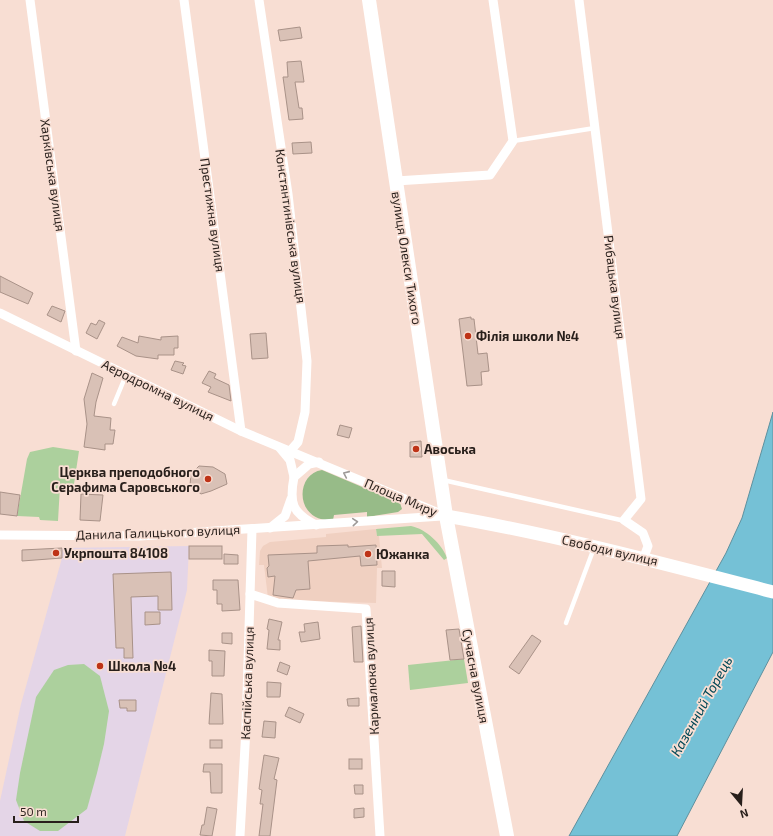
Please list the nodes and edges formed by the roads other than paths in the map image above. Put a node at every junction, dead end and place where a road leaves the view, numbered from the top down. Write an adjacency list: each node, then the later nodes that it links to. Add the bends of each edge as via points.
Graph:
1 (30, 0): 11 (street, Харківська вулиця)
2 (184, 0): 14 (street, Престижна вулиця)
3 (260, 0): 16 (street, Констянтинівська вулиця, via 307,360 305,412 298,442)
4 (369, 0): 9 (main road, вулиця Олекси Тихого)
5 (493, 0): 8 (street)
6 (580, 0): 7 (street, Рибацька вулиця)
7 (595, 128): 8 (lane); 22 (street, Рибацька вулиця, via 641,499 624,520)
8 (513, 141): 9 (street, via 490,176)
9 (396, 181): 19 (main road, вулиця Олекси Тихого)
10 (0, 313): 11 (street, Аеродромна вулиця)
11 (76, 350): 12 (street, Аеродромна вулиця)
12 (126, 375): 13 (lane); 14 (street, Аеродромна вулиця)
13 (114, 404)
14 (241, 431): 15 (street, Аеродромна вулиця)
15 (278, 446): 16 (street, Аеродромна вулиця); 18 (street, via 290,460)
16 (291, 450): 17 (street, Аеродромна вулиця)
17 (318, 462): 18 (street, via 309,464); 21 (street, Площа Миру, one-way to 17)
18 (294, 477): 20 (street)
19 (440, 479): 21 (main road, вулиця Олекси Тихого); 22 (lane)
20 (291, 499): 23 (street, via 302,518); 24 (street, via 285,516)
21 (446, 516): 23 (street, Площа Миру, one-way to 21); 27 (main road, Свободи вулиця); 34 (main road, Сучасна вулиця)
22 (626, 522): 28 (street, via 643,532 648,546)
23 (316, 525): 24 (street, Данила Галицького вулиця)
24 (270, 528): 25 (street, Данила Галицького вулиця)
25 (252, 529): 26 (street, Данила Галицького вулиця, via 140,536); 30 (street, Каспійська вулиця)
26 (0, 535)
27 (595, 546): 28 (main road, Свободи вулиця); 31 (lane)
28 (644, 557): 29 (main road, Свободи вулиця)
29 (773, 592)
30 (250, 594): 32 (street, Каспійська вулиця); 33 (street, Кармалюка вулиця, via 278,603 366,609)
31 (566, 623)
32 (240, 836)
33 (380, 836)
34 (507, 836)

